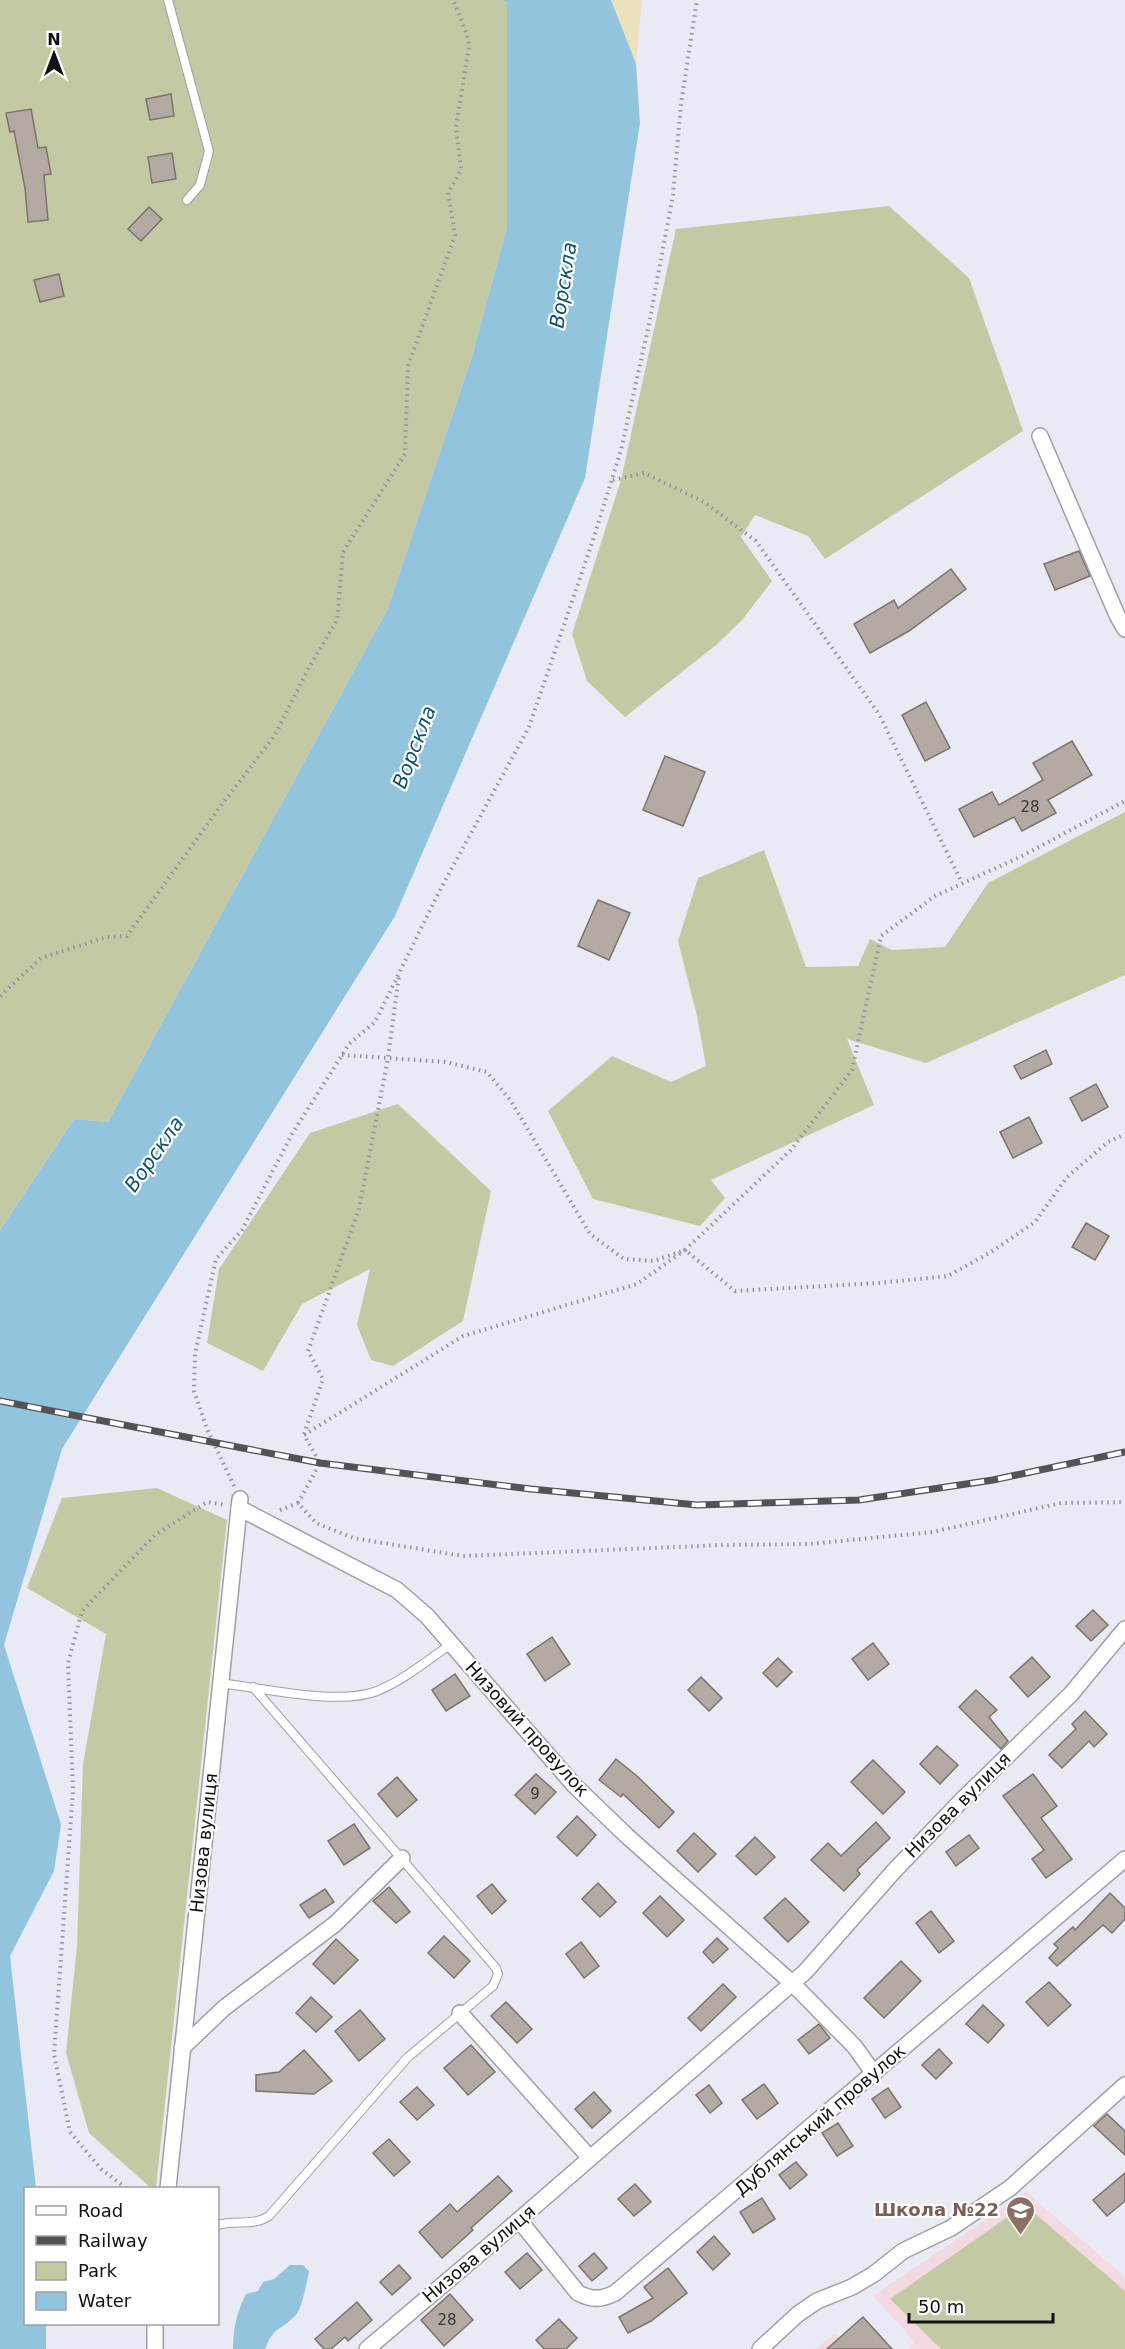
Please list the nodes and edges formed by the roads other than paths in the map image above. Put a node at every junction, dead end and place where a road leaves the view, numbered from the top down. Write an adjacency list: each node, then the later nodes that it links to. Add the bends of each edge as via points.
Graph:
1 (168, 0): 2 (lane, via 209,151 200,185)
2 (187, 200)
3 (1040, 436): 4 (street)
4 (1125, 629)
5 (239, 1503): 7 (street, Низовий провулок, via 397,1590 428,1616); 8 (street, Низова вулиця)
6 (1125, 1629): 12 (street, Низова вулиця, via 1071,1694 962,1800)
7 (452, 1644): 9 (lane, via 393,1683 360,1696 324,1696); 12 (street, Низовий провулок, via 574,1785)
8 (220, 1683): 9 (lane); 14 (street, Низова вулиця)
9 (254, 1687): 10 (lane)
10 (402, 1858): 13 (lane, via 496,1968 494,1986); 14 (street, via 335,1924 224,2008)
11 (1125, 1859): 15 (street, Дублянський провулок)
12 (792, 1983): 15 (street, via 855,2047); 17 (street, Низова вулиця)
13 (460, 2013): 17 (street); 20 (lane, via 407,2058 269,2216 258,2223)
14 (182, 2049): 18 (street, Низова вулиця)
15 (874, 2074): 19 (street, Дублянський провулок, via 608,2296 590,2299 578,2293)
16 (1125, 2085): 22 (street, via 1010,2188 951,2228 903,2251 852,2287 817,2301)
17 (590, 2158): 19 (street, Низова вулиця)
18 (168, 2187)
19 (519, 2220): 21 (street, Низова вулиця)
20 (219, 2225)
21 (367, 2349)
22 (760, 2349)

